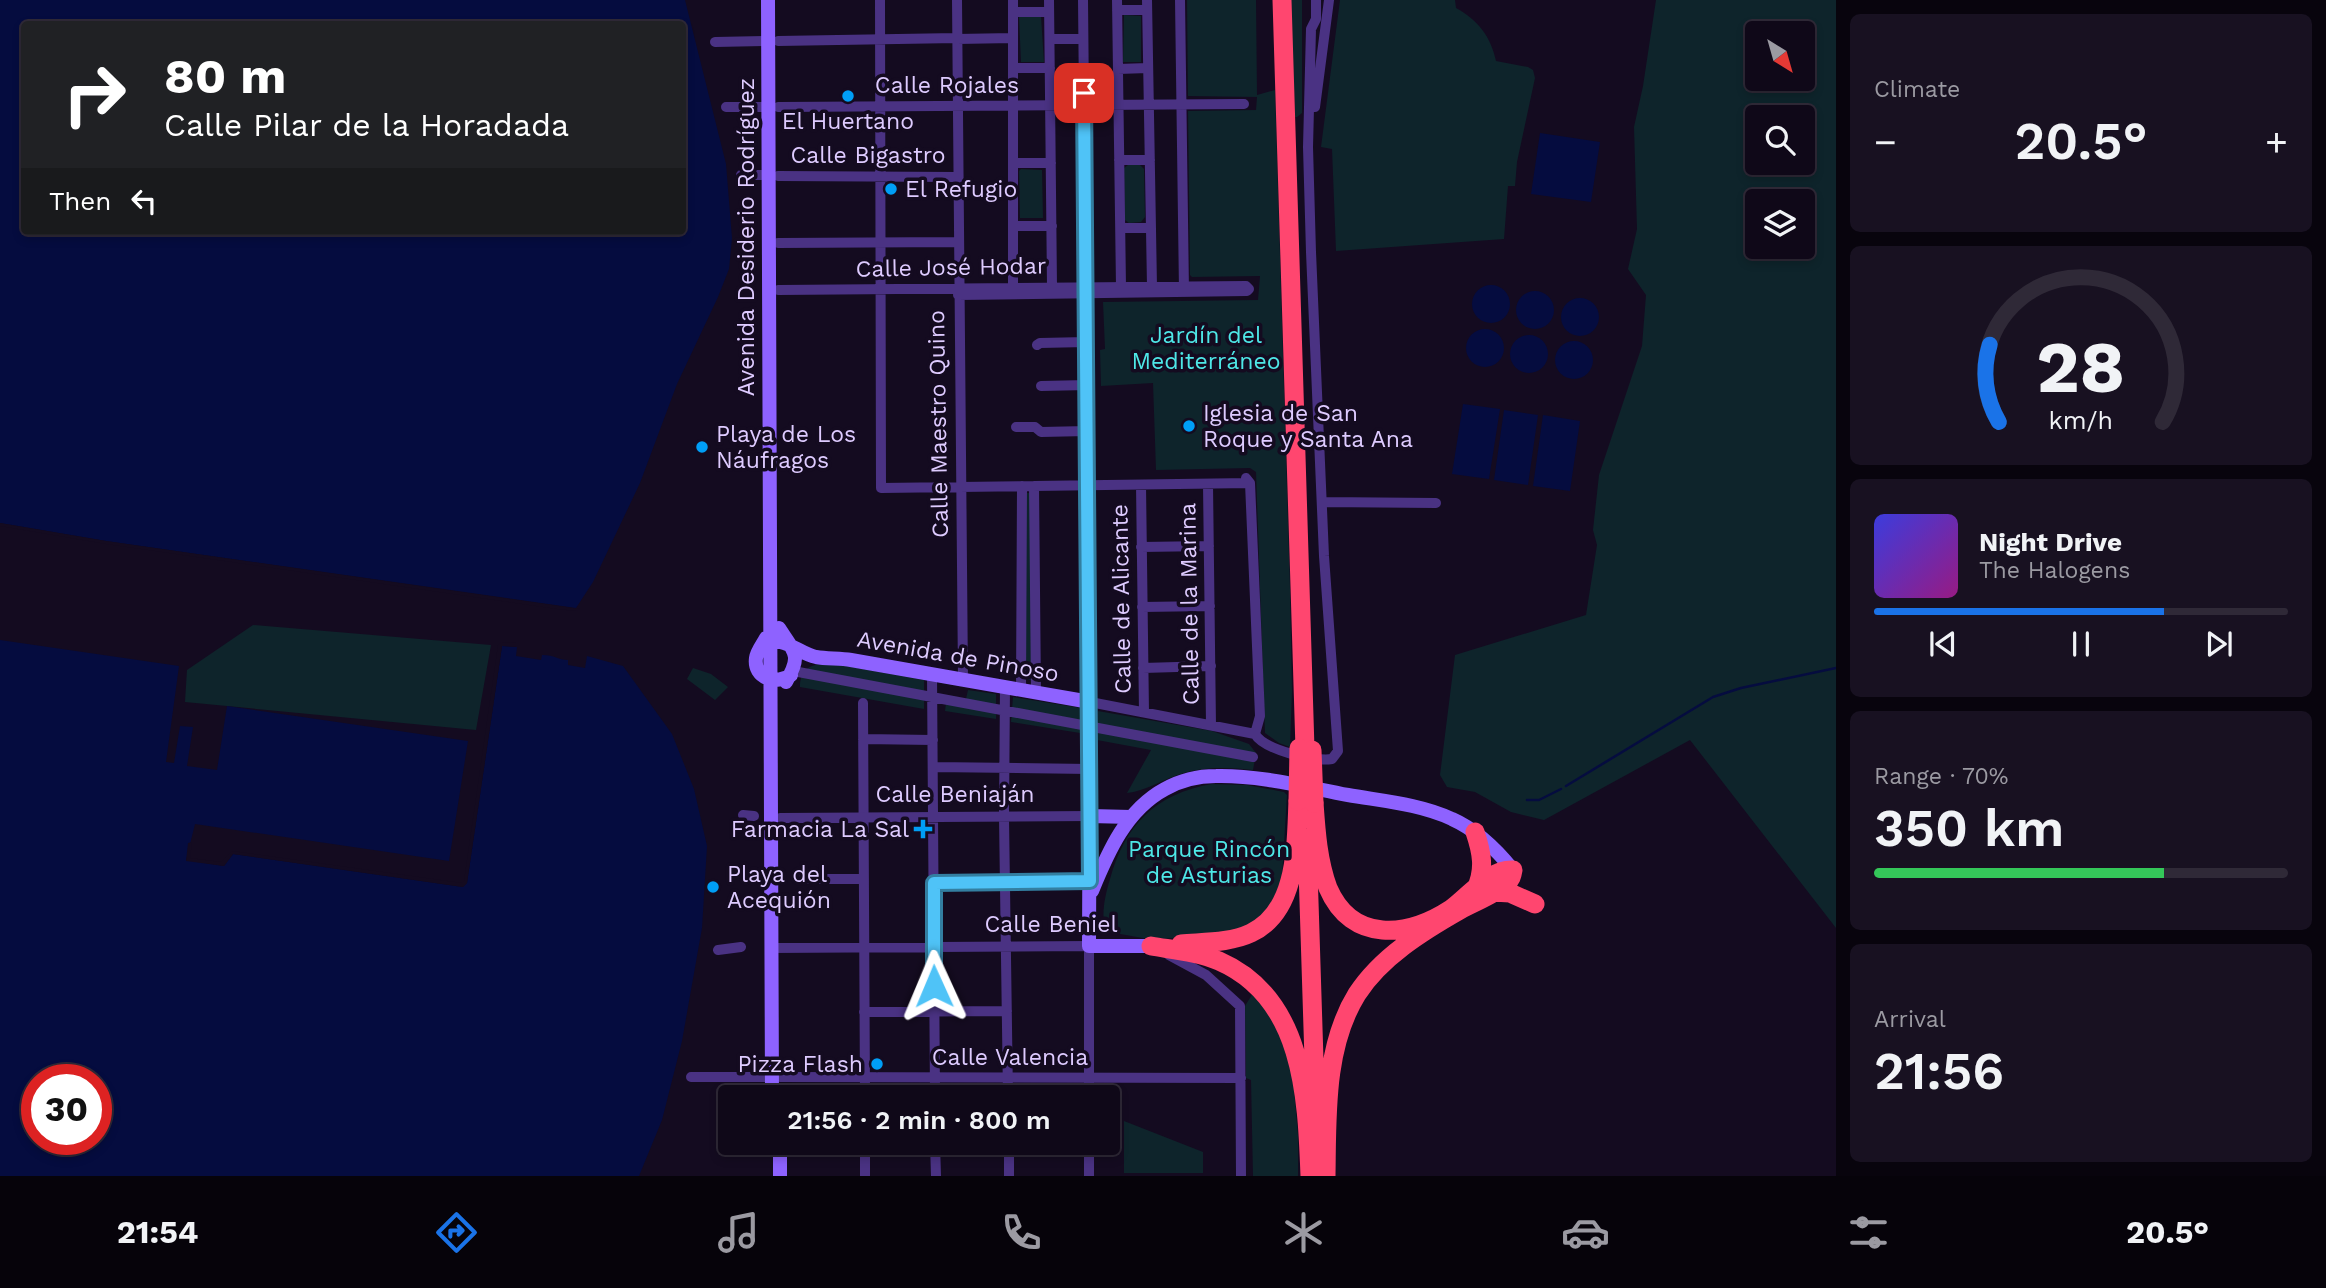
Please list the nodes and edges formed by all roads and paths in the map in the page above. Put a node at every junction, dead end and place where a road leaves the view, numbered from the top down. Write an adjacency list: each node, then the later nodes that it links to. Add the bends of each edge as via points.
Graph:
1 (768, 0): 21 (street, Avenida Desiderio Rodríguez)
2 (777, 0): 21 (street, Avenida Desiderio Rodríguez)
3 (880, 0): 16 (street)
4 (957, 0): 17 (street, Calle Maestro Quino)
5 (1049, 0): 14 (street)
6 (1083, 0): 20 (street)
7 (1180, 0): 29 (street)
8 (1282, 0): 79 (highway)
9 (1316, 0): 15 (street)
10 (1329, 0): 15 (street)
11 (1117, 5): 12 (street); 26 (street)
12 (1147, 5): 25 (street)
13 (1013, 6): 14 (street); 18 (street)
14 (1049, 12): 19 (street)
15 (1321, 19): 75 (street, via 1311,29 1317,49 1308,148)
16 (880, 38): 17 (street); 21 (street); 34 (street)
17 (957, 38): 18 (street); 35 (street, Calle Maestro Quino)
18 (1013, 38): 23 (street)
19 (1050, 39): 20 (street); 24 (street)
20 (1083, 39): 33 (street)
21 (773, 41): 22 (street); 37 (street, Avenida Desiderio Rodríguez)
22 (715, 42)
23 (1013, 68): 24 (street); 31 (street)
24 (1050, 68): 32 (street)
25 (1148, 68): 26 (street); 28 (street)
26 (1118, 69): 27 (street)
27 (1119, 104): 28 (street, Calle Rojales); 33 (street, Calle Rojales); 38 (street)
28 (1149, 104): 29 (street, Calle Rojales); 39 (street)
29 (1181, 104): 30 (street, Calle Rojales); 58 (street)
30 (1244, 104)
31 (1013, 105): 32 (street, Calle Rojales); 35 (street, Calle Rojales); 40 (street)
32 (1050, 105): 33 (street, Calle Rojales); 41 (street)
33 (1084, 105): 60 (street)
34 (880, 106): 35 (street, Calle Rojales); 37 (street, Calle Rojales); 44 (street)
35 (957, 106): 45 (street, Calle Maestro Quino)
36 (726, 107): 37 (street, Calle Rojales)
37 (773, 107): 43 (street, Avenida Desiderio Rodríguez)
38 (1119, 160): 39 (street); 48 (street)
39 (1150, 160): 49 (street)
40 (1013, 163): 41 (street); 46 (street)
41 (1051, 163): 47 (street)
42 (741, 175): 43 (street, Calle Bigastro)
43 (773, 176): 44 (street, Calle Bigastro); 51 (street, Avenida Desiderio Rodríguez); 82 (street, Avenida Desiderio Rodríguez)
44 (880, 177): 45 (street, Calle Bigastro); 52 (street)
45 (957, 177): 50 (street, Calle Maestro Quino)
46 (1013, 226): 47 (street); 56 (street)
47 (1052, 226): 54 (street)
48 (1121, 228): 49 (street); 55 (street)
49 (1151, 228): 53 (street)
50 (957, 242): 52 (street); 61 (street, Calle Maestro Quino)
51 (778, 243): 52 (street); 59 (street, Avenida Desiderio Rodríguez)
52 (881, 243): 57 (street)
53 (1152, 286): 55 (street, Calle José Hodar); 58 (street, Calle José Hodar)
54 (1052, 287): 56 (street, Calle José Hodar); 60 (street, Calle José Hodar)
55 (1121, 287): 60 (street, Calle José Hodar)
56 (1013, 288): 61 (street, Calle José Hodar)
57 (881, 289): 59 (street, Calle José Hodar); 61 (street, Calle José Hodar); 70 (street, via 881,488)
58 (1184, 289): 58 (street, Calle José Hodar, via 1247,291 1249,289 1247,286); 60 (street, Calle José Hodar)
59 (778, 290): 82 (street, Avenida Desiderio Rodríguez)
60 (1086, 290): 61 (street, Calle José Hodar); 62 (street)
61 (958, 292): 70 (street, Calle Maestro Quino)
62 (1086, 342): 63 (street); 64 (street)
63 (1037, 345)
64 (1087, 385): 65 (street); 67 (street)
65 (1041, 386)
66 (1016, 427): 67 (street, via 1035,427 1041,432)
67 (1087, 431): 69 (street)
68 (1246, 480): 69 (street); 71 (street); 99 (street, via 1260,720)
69 (1088, 482): 70 (street); 72 (street); 74 (street); 93 (street)
70 (960, 484): 73 (street); 87 (street, Calle Maestro Quino)
71 (1208, 484): 72 (street); 77 (street, Calle de la Marina)
72 (1140, 485): 78 (street, Calle de Alicante)
73 (1021, 486): 74 (street); 90 (street)
74 (1034, 486): 91 (street)
75 (1323, 502): 76 (street); 99 (street, Avenida de Pinoso, via 1338,751 1332,759 1315,758 1263,744)
76 (1436, 503)
77 (1209, 546): 78 (street); 80 (street, Calle de la Marina)
78 (1142, 547): 81 (street, Calle de Alicante)
79 (1300, 604): 102 (highway); 102 (highway)
80 (1210, 606): 81 (street); 84 (street, Calle de la Marina)
81 (1143, 607): 85 (street, Calle de Alicante)
82 (775, 638): 83 (street, Avenida de Pinoso); 88 (street); 88 (street, via 756,658 757,667 761,675)
83 (817, 657): 86 (street, Avenida de Pinoso); 88 (street)
84 (1211, 666): 85 (street); 97 (street, Calle de la Marina)
85 (1143, 668): 96 (street, Calle de Alicante)
86 (932, 674): 87 (street, Avenida de Pinoso); 92 (street)
87 (963, 679): 89 (street, Avenida de Pinoso)
88 (783, 680): 92 (street); 112 (street); 132 (street)
89 (1005, 686): 90 (street, Avenida de Pinoso); 95 (street)
90 (1021, 689): 91 (street, Avenida de Pinoso)
91 (1037, 692): 93 (street, Avenida de Pinoso)
92 (933, 699): 95 (street); 101 (street)
93 (1090, 702): 96 (street, Avenida de Pinoso); 98 (street)
94 (863, 704): 100 (street)
95 (1005, 712): 98 (street); 105 (street)
96 (1144, 712): 97 (street, Avenida de Pinoso)
97 (1212, 724): 99 (street, Avenida de Pinoso)
98 (1090, 727): 103 (street); 106 (street)
99 (1255, 734)
100 (863, 739): 101 (street); 113 (street)
101 (933, 740): 104 (street)
102 (1305, 749): 107 (highway)
103 (1253, 757)
104 (933, 766): 105 (street); 109 (street)
105 (1004, 767): 106 (street); 110 (street)
106 (1090, 769): 108 (street)
107 (1306, 802): 122 (highway, via 1329,888 1340,907 1361,924 1385,931 1410,929); 127 (highway, via 1288,888 1271,918 1251,933 1232,939); 164 (highway)
108 (1090, 816): 110 (street, Calle Beniaján); 111 (street, Calle Beniaján); 121 (street)
109 (933, 817): 110 (street, Calle Beniaján); 113 (street, Calle Beniaján); 120 (street)
110 (1004, 817): 119 (street)
111 (1131, 817): 114 (street, via 1167,788 1191,779 1225,776 1424,809); 115 (street)
112 (780, 818): 113 (street, Calle Beniaján); 132 (street)
113 (863, 818): 118 (street)
114 (1475, 832): 116 (street); 122 (highway)
115 (1105, 861): 121 (street); 124 (street)
116 (1513, 870): 122 (highway, via 1499,872)
117 (795, 879): 118 (street)
118 (864, 879): 129 (street)
119 (1005, 882): 120 (street); 121 (street); 131 (street)
120 (934, 883): 130 (street)
121 (1090, 888): 124 (street)
122 (1484, 890): 123 (highway, via 1510,893); 165 (highway, via 1398,951 1357,995 1333,1058)
123 (1535, 904)
124 (1090, 920): 125 (street); 126 (street, via 1104,937)
125 (1089, 946): 126 (street, Calle Beniel); 131 (street, Calle Beniel); 142 (street)
126 (1122, 946): 127 (street, Calle Beniel)
127 (1151, 946): 143 (street, Calle Beniel, via 1206,975 1240,1006); 163 (highway, via 1218,961 1245,976 1275,1006 1295,1049)
128 (741, 947): 133 (street)
129 (864, 947): 130 (street, Calle Beniel); 132 (street, Calle Beniel); 136 (street)
130 (934, 947): 131 (street, Calle Beniel); 134 (street)
131 (1006, 947): 135 (street)
132 (776, 948): 138 (street)
133 (718, 950)
134 (934, 1011): 135 (street); 136 (street); 140 (street)
135 (1007, 1011): 141 (street)
136 (864, 1012): 139 (street)
137 (691, 1077): 138 (street, Calle Valencia)
138 (776, 1077): 139 (street, Calle Valencia); 144 (street); 145 (street)
139 (865, 1078): 140 (street, Calle Valencia); 146 (street)
140 (935, 1078): 141 (street, Calle Valencia); 147 (street)
141 (1008, 1078): 142 (street, Calle Valencia); 148 (street)
142 (1089, 1078): 143 (street, Calle Valencia); 149 (street)
143 (1241, 1078): 162 (street, Calle Beniel)
144 (774, 1085)
145 (778, 1085)
146 (865, 1085)
147 (935, 1085)
148 (1008, 1085)
149 (1089, 1085)
150 (772, 1155): 156 (street)
151 (780, 1155): 157 (street)
152 (865, 1155): 158 (street)
153 (935, 1155): 159 (street)
154 (1009, 1155): 160 (street)
155 (1089, 1155): 161 (street)
156 (772, 1176)
157 (780, 1176)
158 (865, 1176)
159 (936, 1176)
160 (1009, 1176)
161 (1089, 1176)
162 (1241, 1176)
163 (1310, 1176)
164 (1318, 1176)
165 (1325, 1176)

